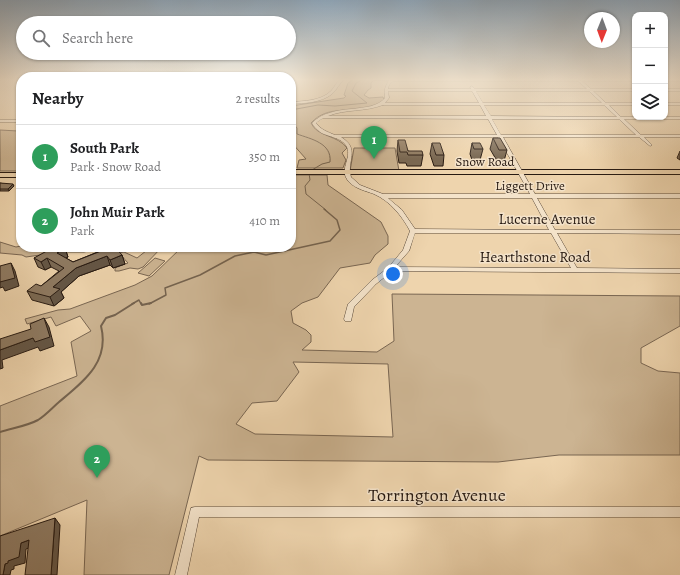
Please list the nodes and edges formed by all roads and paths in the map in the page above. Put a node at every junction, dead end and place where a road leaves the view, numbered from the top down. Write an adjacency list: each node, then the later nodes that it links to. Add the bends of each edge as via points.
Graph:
1 (377, 106): 4 (street, via 337,111)
2 (483, 106): 5 (street)
3 (608, 106): 6 (street)
4 (319, 117): 5 (street); 10 (street, via 314,123 316,128)
5 (490, 118): 6 (street); 13 (street)
6 (621, 118): 7 (street); 11 (street)
7 (680, 118)
8 (0, 121): 9 (street)
9 (16, 121)
10 (334, 136): 13 (street); 16 (street, via 347,143 350,148)
11 (640, 136): 12 (street); 13 (street); 14 (street)
12 (680, 136)
13 (500, 137): 17 (street)
14 (650, 145)
15 (296, 172): 16 (main road, Snow Road)
16 (346, 172): 17 (main road, Snow Road); 21 (street, via 354,183)
17 (520, 172): 18 (main road, Snow Road); 22 (street)
18 (680, 172)
19 (0, 175): 20 (main road)
20 (16, 175)
21 (380, 196): 22 (street, Liggett Drive); 24 (street, via 404,215)
22 (533, 196): 23 (street, Liggett Drive); 25 (street)
23 (680, 196)
24 (413, 231): 25 (street, Lucerne Avenue); 27 (street, via 406,252)
25 (553, 232): 26 (street, Lucerne Avenue); 28 (street)
26 (680, 232)
27 (390, 270): 28 (street, Hearthstone Road); 30 (street, via 374,282 351,306)
28 (575, 270): 29 (street, Hearthstone Road)
29 (680, 271)
30 (348, 319)
31 (680, 512): 32 (street, Torrington Avenue, via 195,512)
32 (181, 575)

